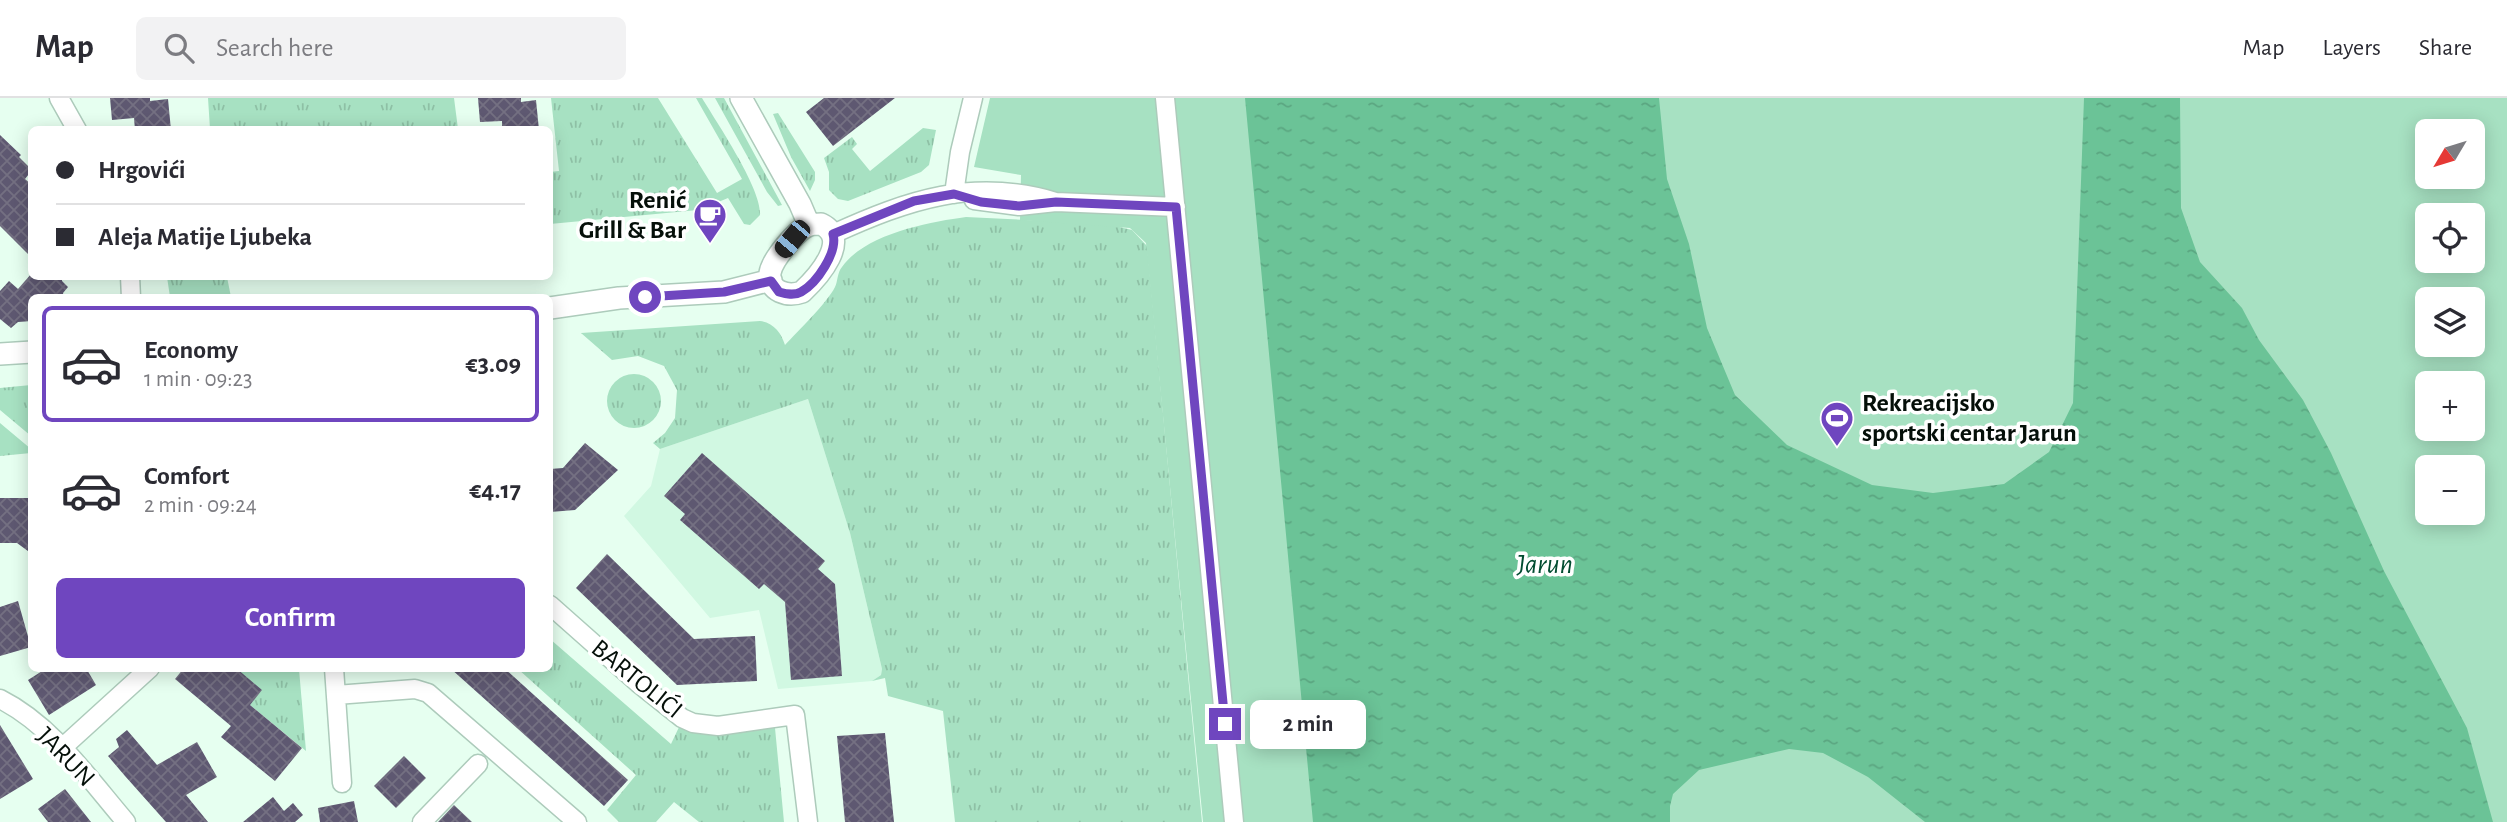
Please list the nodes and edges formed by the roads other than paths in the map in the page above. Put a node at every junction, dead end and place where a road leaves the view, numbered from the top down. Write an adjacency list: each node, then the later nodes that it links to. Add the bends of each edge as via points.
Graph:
1 (59, 98): 5 (street)
2 (741, 98): 8 (street)
3 (973, 98): 6 (street)
4 (1166, 98): 7 (street)
5 (75, 126)
6 (954, 194): 7 (street, via 1019,206 1056,202); 9 (street, via 914,201)
7 (1176, 207): 26 (street)
8 (808, 225): 9 (street, via 821,224); 10 (street, via 778,256)
9 (833, 234): 10 (street, via 828,261 802,292 787,295)
10 (771, 281): 11 (street, via 724,292 619,298)
11 (553, 308)
12 (28, 352): 13 (street)
13 (0, 354)
14 (553, 608): 25 (street, BARTOLIĆI, via 638,683 693,723 718,726 796,715)
15 (146, 672): 19 (street)
16 (334, 672): 17 (street)
17 (336, 695): 21 (street); 24 (street, via 415,689 428,693)
18 (0, 699): 19 (street, JARUN, via 18,708)
19 (62, 748): 22 (street, JARUN)
20 (478, 764): 23 (street)
21 (342, 783)
22 (126, 822)
23 (422, 822)
24 (577, 822)
25 (808, 822)
26 (1234, 822)

